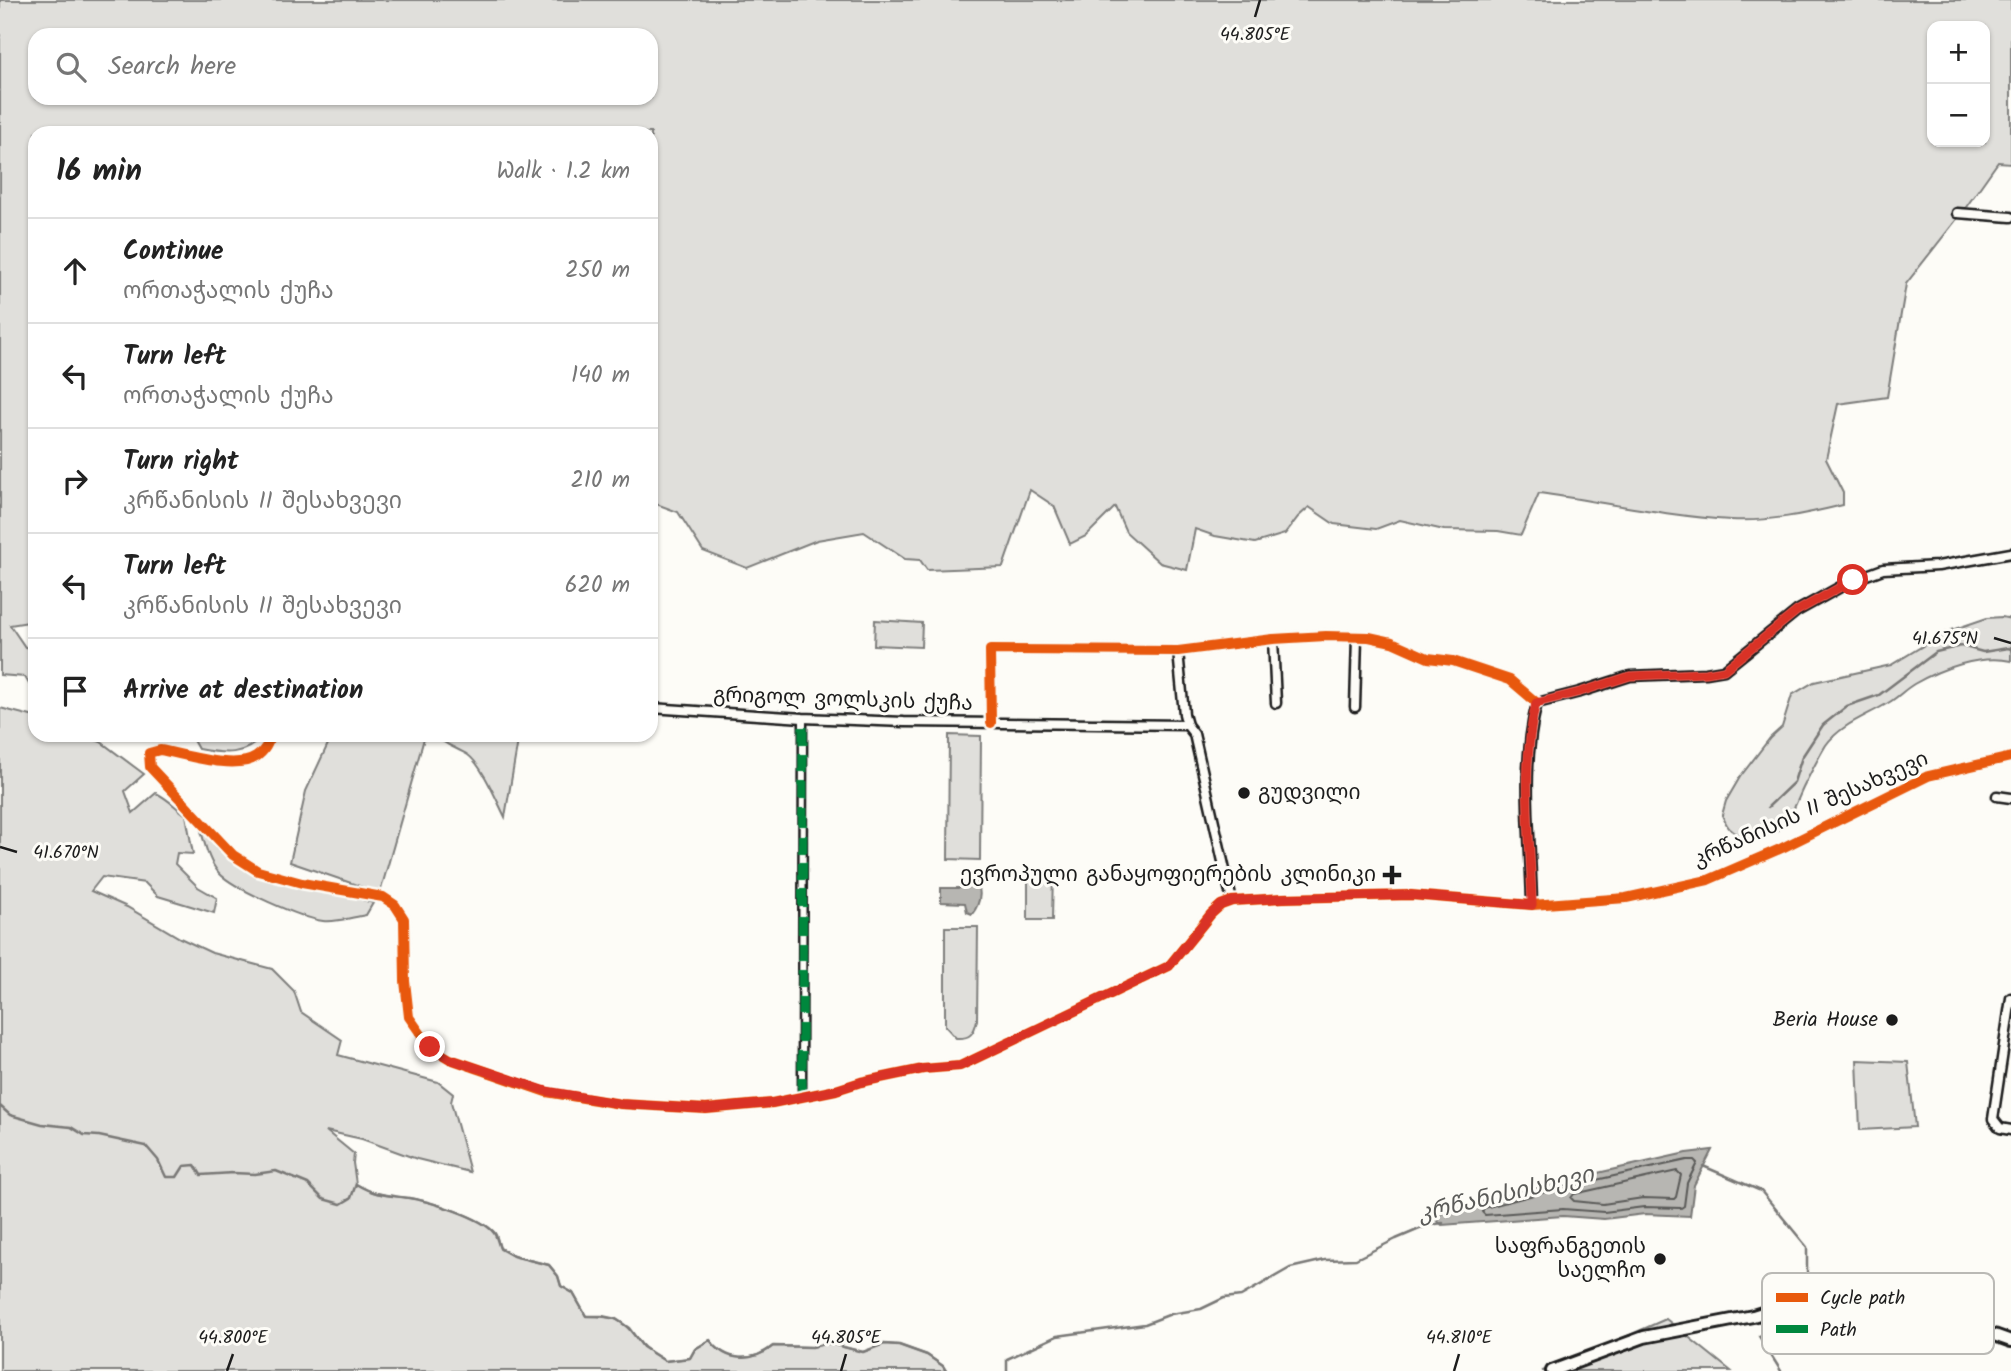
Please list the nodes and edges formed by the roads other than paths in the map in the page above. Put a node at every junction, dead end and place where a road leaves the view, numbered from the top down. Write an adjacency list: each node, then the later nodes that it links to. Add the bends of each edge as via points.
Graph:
1 (1957, 213): 2 (street)
2 (2011, 217)
3 (2011, 553): 8 (street, via 1938,566 1883,569 1853,580 1797,611 1724,670 1630,676)
4 (1357, 637): 5 (street); 8 (street, via 1392,642 1428,658 1510,680); 9 (street)
5 (1273, 639): 6 (street); 7 (street)
6 (1178, 651): 12 (street, via 990,650); 13 (street)
7 (1276, 703)
8 (1536, 703): 19 (street, via 1527,808)
9 (1355, 707)
10 (658, 708): 11 (street, გრიგოლ ვოლსკის ქუჩა)
11 (803, 718): 12 (street, გრიგოლ ვოლსკის ქუჩა); 21 (street)
12 (991, 723): 13 (street, გრიგოლ ვოლსკის ქუჩა)
13 (1187, 726): 18 (street, via 1194,733)
14 (269, 742): 21 (street, via 255,758 237,763 160,750 149,753 150,766 233,855 258,871 383,897 395,905 404,919 409,1017 430,1047 450,1059 546,1091 621,1104 706,1109)
15 (2011, 757): 19 (street, კრწანისის II შესახვევი, via 1921,779 1708,880 1626,898)
16 (1997, 796): 17 (street)
17 (2011, 798)
18 (1232, 901): 19 (street, კრწანისის II შესახვევი, via 1411,895); 21 (street, via 1211,914 1169,966 960,1066 923,1069)
19 (1532, 905)
20 (2011, 998): 22 (street, via 1993,1119 2000,1128)
21 (802, 1096)
22 (2011, 1130)
23 (1762, 1312): 26 (street, via 1644,1337)
24 (1994, 1335): 25 (street)
25 (2011, 1341)
26 (1552, 1371)

